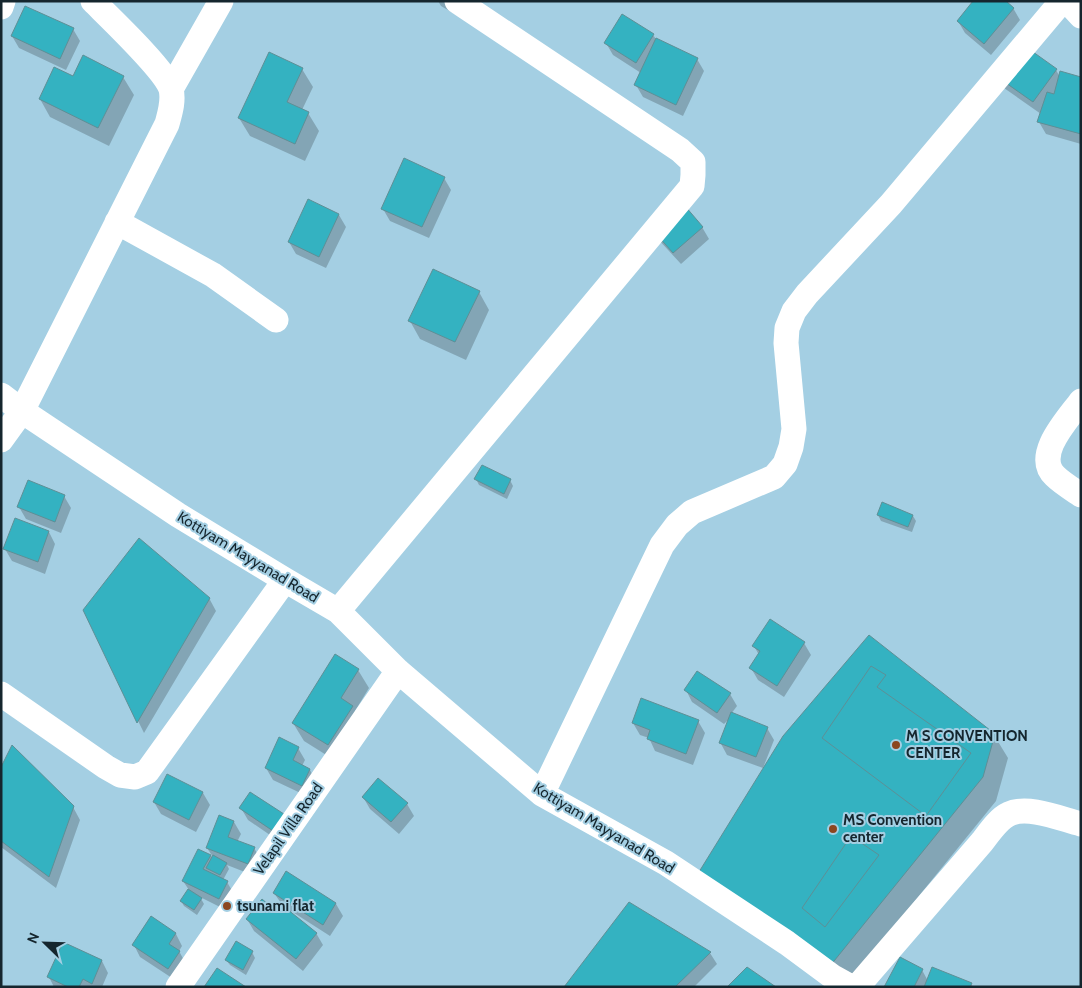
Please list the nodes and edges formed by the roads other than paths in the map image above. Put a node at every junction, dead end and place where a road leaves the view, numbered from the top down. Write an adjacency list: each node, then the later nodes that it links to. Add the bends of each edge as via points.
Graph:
1 (3, 1): 7 (street)
2 (93, 1): 9 (street, via 159,69)
3 (222, 1): 9 (street)
4 (456, 1): 18 (street, via 680,150 693,162 692,186)
5 (1062, 1): 21 (street, via 891,204 794,311 787,328 786,343 794,429 785,464 774,478 692,512 662,545)
6 (1067, 1): 8 (street)
7 (1, 7)
8 (1081, 16)
9 (171, 89): 10 (street, via 172,106 167,124)
10 (117, 222): 11 (street, via 213,275); 14 (street)
11 (276, 320)
12 (1, 395): 14 (street, Kottiyam Mayyanad Road)
13 (1081, 401): 16 (street, via 1048,450 1047,464 1054,475)
14 (22, 411): 15 (street); 17 (street, Kottiyam Mayyanad Road, via 178,515)
15 (1, 440)
16 (1081, 495)
17 (285, 580): 18 (street, Kottiyam Mayyanad Road); 20 (street, via 147,772 135,777 120,775 106,767)
18 (338, 611): 19 (street, Kottiyam Mayyanad Road)
19 (398, 671): 21 (street, Kottiyam Mayyanad Road); 23 (street, Velapil Villa Road)
20 (1, 694)
21 (542, 794): 24 (street, Kottiyam Mayyanad Road, via 666,863)
22 (1081, 824): 25 (street, via 1026,810 1008,814 993,827)
23 (178, 987)
24 (851, 987)
25 (857, 987)

